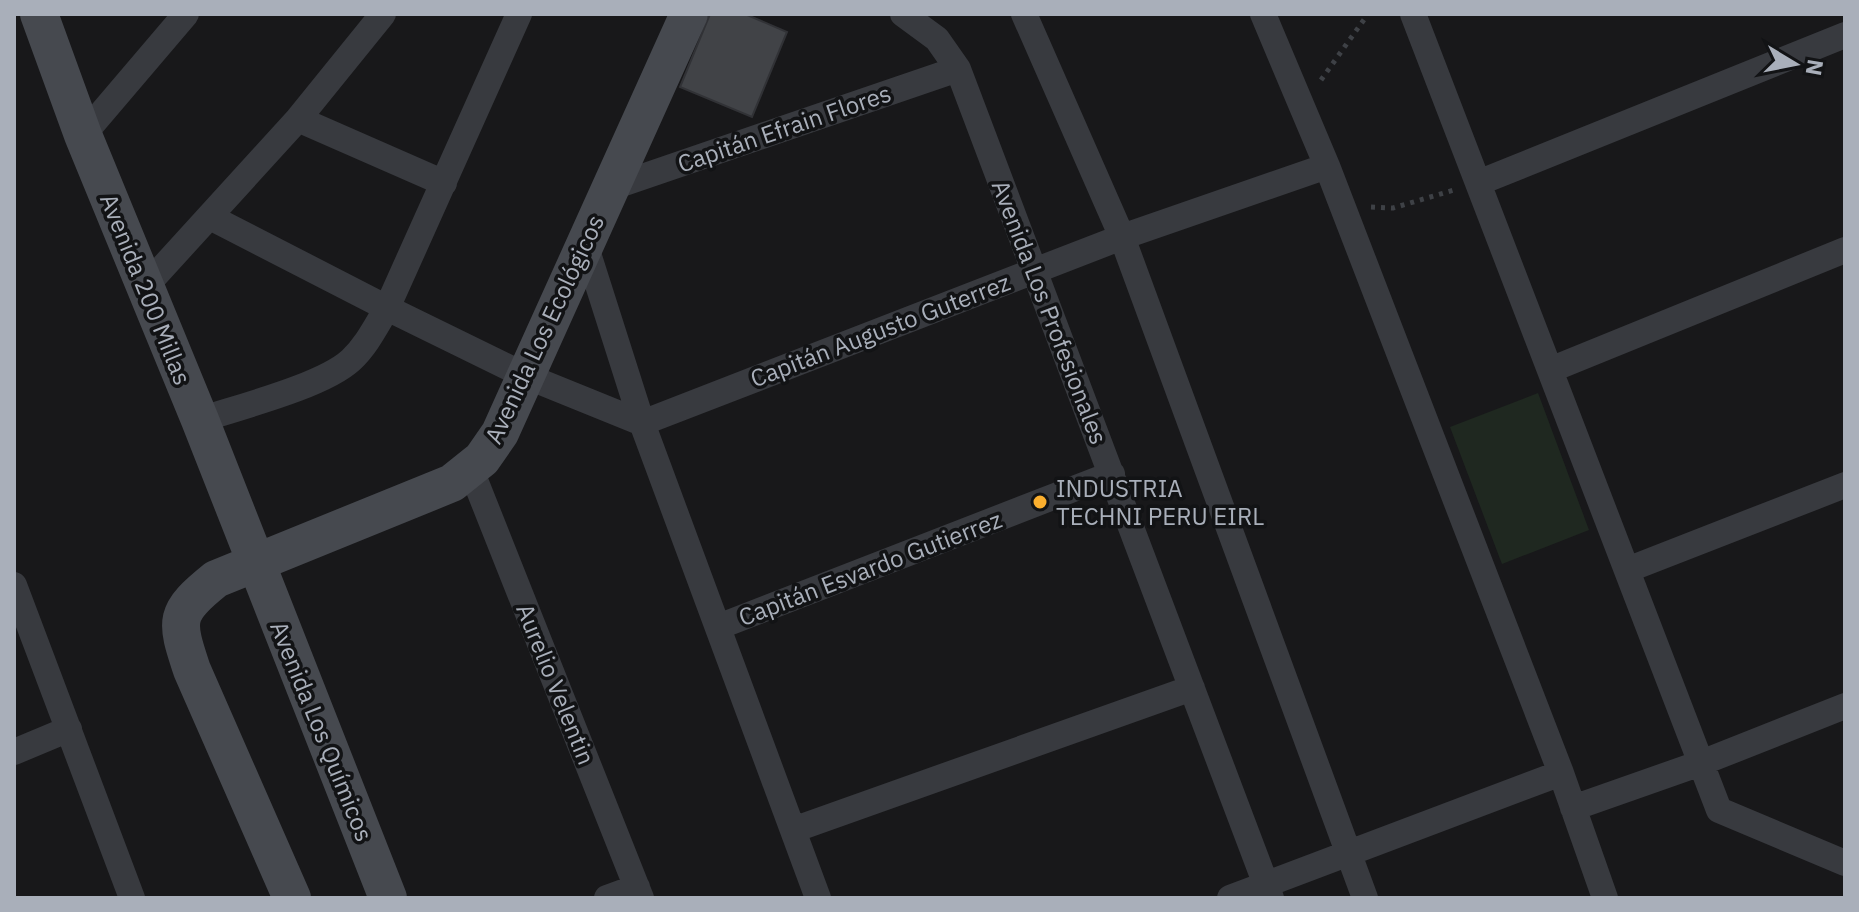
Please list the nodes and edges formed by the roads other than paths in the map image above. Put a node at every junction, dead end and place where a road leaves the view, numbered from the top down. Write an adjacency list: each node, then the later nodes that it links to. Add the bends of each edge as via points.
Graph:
1 (39, 14): 13 (main road, Avenida 200 Millas)
2 (186, 14): 13 (street)
3 (383, 14): 12 (street)
4 (519, 14): 15 (street)
5 (689, 14): 17 (main road, Avenida Los Ecológicos)
6 (903, 14): 11 (street, Avenida Los Profesionales, via 937,39)
7 (1024, 14): 19 (street)
8 (1263, 14): 14 (street)
9 (1413, 14): 16 (street)
10 (1845, 35): 16 (street)
11 (958, 69): 17 (street, Capitán Efrain Flores); 22 (street, Avenida Los Profesionales)
12 (298, 119): 15 (street); 18 (street)
13 (83, 135): 23 (main road, Avenida 200 Millas)
14 (1327, 166): 19 (street, Capitán Augusto Guterrez); 41 (street)
15 (444, 183): 24 (street)
16 (1478, 183): 25 (street)
17 (610, 188): 20 (main road, Avenida Los Ecológicos)
18 (210, 217): 23 (street); 24 (street)
19 (1122, 237): 22 (street, Capitán Augusto Guterrez); 44 (street)
20 (585, 244): 26 (main road, Avenida Los Ecológicos); 28 (street)
21 (1845, 250): 25 (street)
22 (1035, 270): 28 (street, Capitán Augusto Guterrez); 30 (street, Avenida Los Profesionales)
23 (144, 288): 27 (main road, Avenida 200 Millas)
24 (387, 308): 26 (street); 27 (street, via 364,346 323,379)
25 (1550, 370): 33 (street)
26 (526, 376): 28 (street); 29 (main road, Avenida Los Ecológicos, via 500,433)
27 (200, 420): 32 (main road, Avenida 200 Millas)
28 (642, 423): 35 (street)
29 (471, 470): 32 (main road, Avenida Los Ecológicos, via 452,483); 47 (street, Aurelio Velentin)
30 (1112, 474): 35 (street, Capitán Esvardo Gutierrez); 36 (street, Avenida Los Profesionales)
31 (1845, 485): 33 (street)
32 (256, 563): 49 (main road, Avenida Los Ecológicos, via 216,579 188,602 180,621 192,670); 50 (main road, Avenida Los Químicos)
33 (1627, 570): 40 (street)
34 (14, 585): 38 (street)
35 (718, 627): 43 (street)
36 (1192, 688): 43 (street); 46 (street, Avenida Los Profesionales)
37 (1845, 706): 40 (street)
38 (69, 729): 39 (street); 48 (street)
39 (14, 752)
40 (1701, 763): 42 (street); 45 (street, via 1719,810)
41 (1561, 773): 42 (street); 44 (street)
42 (1573, 808): 55 (street)
43 (793, 830): 52 (street)
44 (1350, 853): 46 (street); 54 (street)
45 (1845, 863)
46 (1268, 891): 53 (street)
47 (639, 892): 51 (street)
48 (132, 898)
49 (292, 898)
50 (388, 898)
51 (607, 898)
52 (818, 898)
53 (1230, 898)
54 (1365, 898)
55 (1605, 898)

